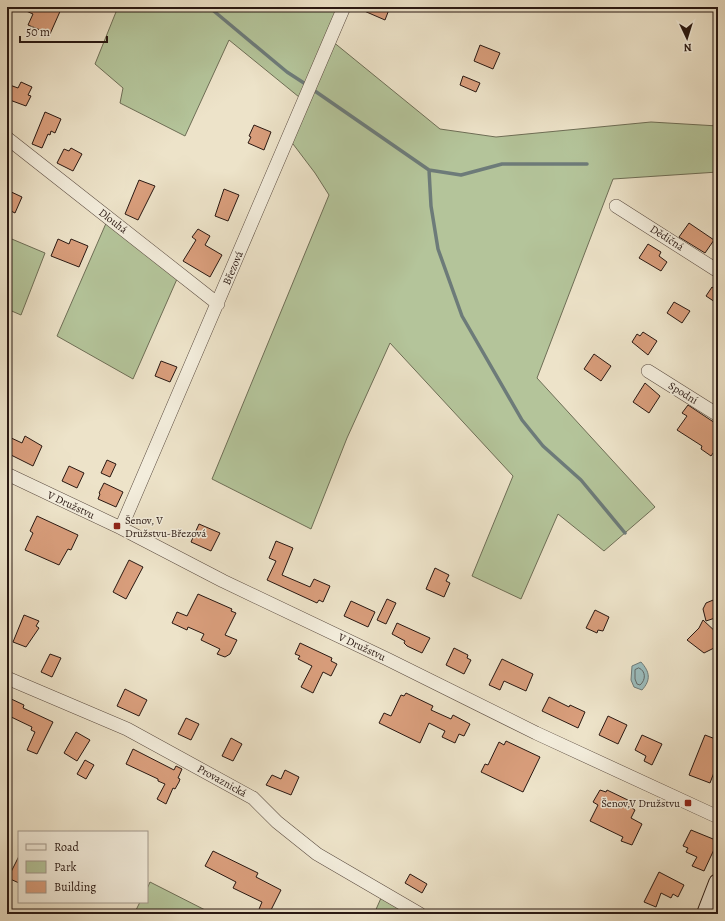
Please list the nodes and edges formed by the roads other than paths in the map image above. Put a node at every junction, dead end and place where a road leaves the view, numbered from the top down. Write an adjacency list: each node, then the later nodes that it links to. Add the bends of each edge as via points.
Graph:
1 (344, 7): 5 (street, Březová)
2 (7, 138): 5 (street, Dlouhá)
3 (616, 206): 4 (street, Dědičná)
4 (718, 271)
5 (218, 304): 9 (street, Březová)
6 (648, 371): 7 (street, Spodní)
7 (718, 415)
8 (7, 474): 9 (street, V Družstvu)
9 (121, 528): 11 (street, V Družstvu, via 223,581 536,733)
10 (7, 678): 13 (street, Provaznická, via 127,729 253,798 277,822 317,854)
11 (718, 817)
12 (718, 883): 14 (main road)
13 (420, 914)
14 (706, 914)

